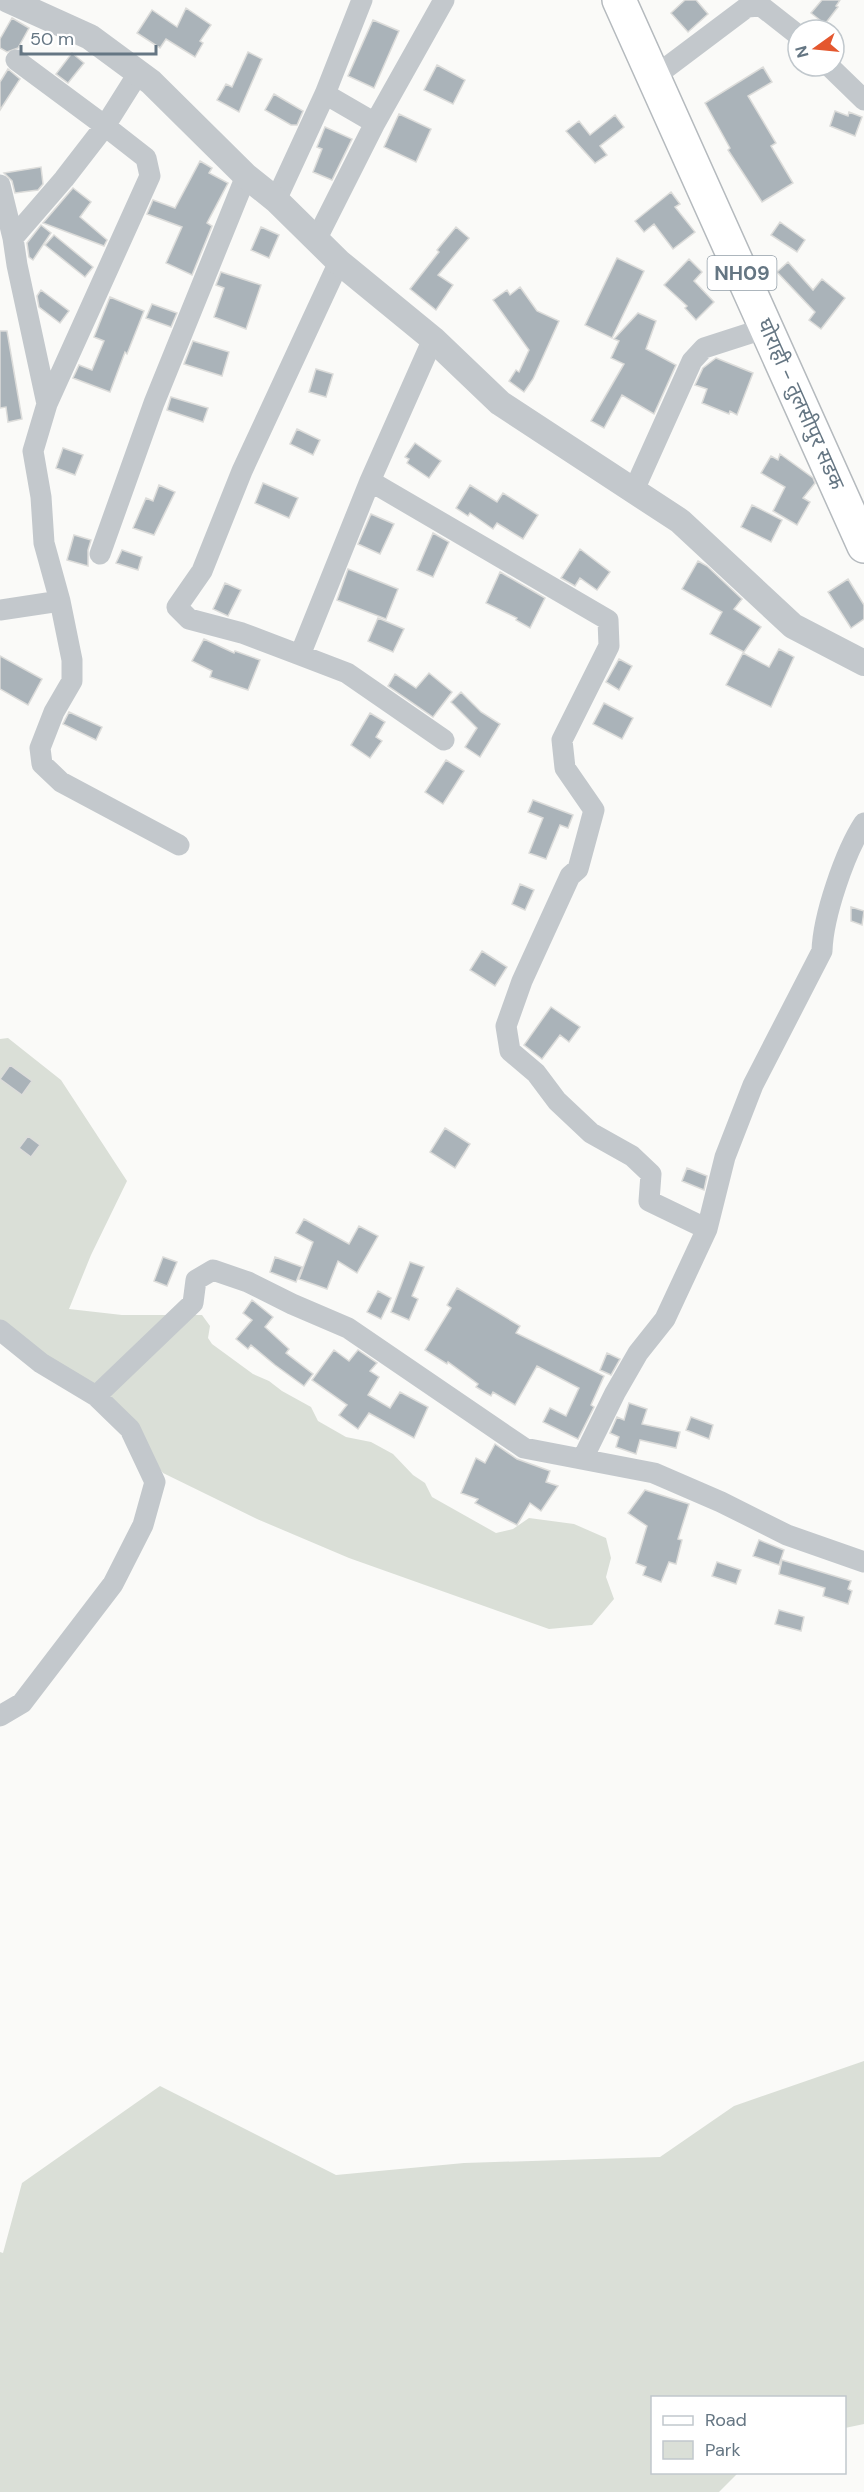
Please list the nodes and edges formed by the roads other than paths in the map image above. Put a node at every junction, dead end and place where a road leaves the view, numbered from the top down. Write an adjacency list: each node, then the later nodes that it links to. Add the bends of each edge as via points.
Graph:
1 (8, 0): 7 (street, via 90,37)
2 (362, 0): 10 (street)
3 (444, 0): 12 (street)
4 (619, 0): 8 (main road, घोराही - तुलसीपुर सडक / NH09)
5 (786, 26): 8 (street, via 761,6 747,7)
6 (16, 60): 13 (street)
7 (139, 72): 13 (street); 14 (street)
8 (654, 77): 20 (main road, घोराही - तुलसीपुर सडक / NH09)
9 (841, 78): 11 (street)
10 (325, 94): 12 (street); 16 (street)
11 (864, 100)
12 (375, 123): 18 (street)
13 (105, 126): 17 (street); 22 (street, via 146,158 150,176)
14 (246, 176): 16 (street); 26 (street, via 154,403)
15 (0, 185): 17 (street)
16 (276, 200): 18 (street)
17 (13, 238): 22 (street)
18 (316, 240): 19 (street)
19 (339, 262): 21 (street); 29 (street, via 242,471 202,572 177,607 189,619 242,633)
20 (766, 328): 24 (street, via 705,348 692,361); 25 (main road, घोराही - तुलसीपुर सडक / NH09)
21 (433, 339): 23 (street); 24 (street, via 500,403)
22 (47, 404): 27 (street, via 33,451 44,543)
23 (370, 481): 29 (street); 34 (street, via 608,620 609,646 562,740 566,768 594,810 578,869 570,876 506,1026 510,1052 591,1133 632,1156 651,1174 649,1201)
24 (634, 490): 30 (street, via 680,521 793,626)
25 (864, 546)
26 (100, 554)
27 (60, 601): 28 (street); 33 (street, via 72,660 72,681 40,748 42,764 61,782)
28 (0, 610)
29 (300, 655): 31 (street, via 347,673)
30 (864, 663)
31 (444, 740)
32 (864, 823): 34 (street, via 852,841 838,883 822,937 822,951 753,1085 733,1136)
33 (179, 845)
34 (707, 1229): 37 (street, via 665,1319 638,1353)
35 (0, 1330): 36 (street, via 41,1363)
36 (96, 1396): 37 (street, via 193,1304 196,1280 213,1270 348,1328 524,1448); 39 (street, via 130,1430 155,1482 143,1524 113,1584 22,1704)
37 (583, 1458): 38 (street, via 654,1473 787,1535)
38 (864, 1562)
39 (0, 1716)

